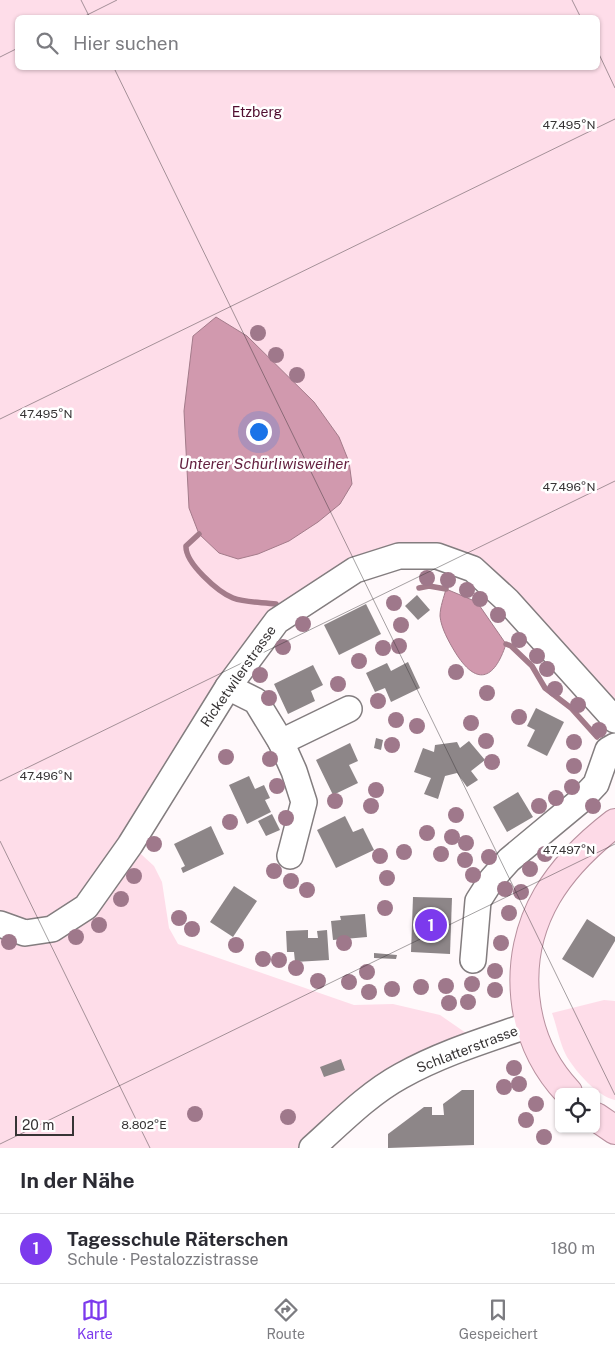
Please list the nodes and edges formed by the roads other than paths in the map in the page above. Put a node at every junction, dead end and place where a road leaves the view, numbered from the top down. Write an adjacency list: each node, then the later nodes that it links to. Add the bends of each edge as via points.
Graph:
1 (228, 687): 3 (street, Ricketwilerstrasse, via 276,621 316,594 355,570 399,556 437,556 473,569 508,601); 4 (street, via 256,701); 8 (street, Ricketwilerstrasse, via 130,845 86,907 52,929 25,933)
2 (349, 709): 4 (street)
3 (615, 720)
4 (281, 742): 7 (street, via 304,802)
5 (615, 746): 9 (street, via 608,750 596,784 509,860 492,879 478,901)
6 (615, 823): 10 (main road, via 585,848 564,872 547,897 530,937 524,972)
7 (290, 856)
8 (0, 924)
9 (472, 960)
10 (530, 1025): 11 (main road, via 546,1064); 14 (street, Schlatterstrasse, via 437,1058 400,1077)
11 (565, 1088)
12 (600, 1120): 13 (main road)
13 (615, 1130)
14 (312, 1148)

